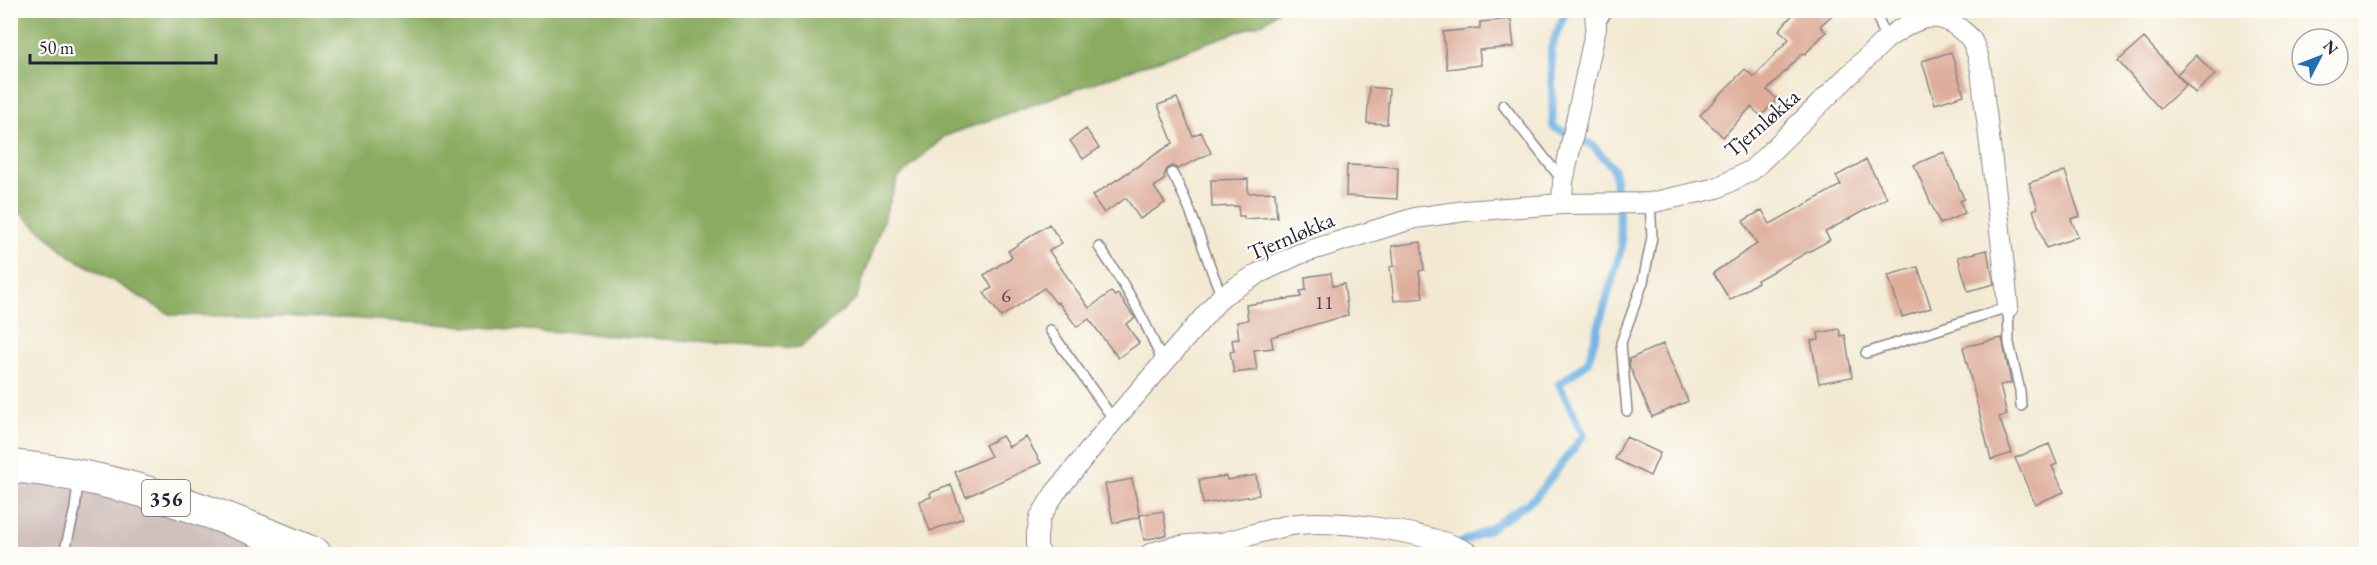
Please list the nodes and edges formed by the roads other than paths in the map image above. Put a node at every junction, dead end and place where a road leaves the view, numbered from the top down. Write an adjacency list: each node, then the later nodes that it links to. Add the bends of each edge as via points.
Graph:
1 (1609, 10): 3 (lane)
2 (1875, 10): 4 (lane)
3 (1596, 19): 7 (street)
4 (1886, 39): 9 (street, Tjernløkka, via 1752,170 1718,188); 12 (street, Tjernløkka, via 1910,22 1928,16 1954,24 1972,39 1979,61)
5 (1503, 105): 7 (lane)
6 (1172, 173): 11 (lane)
7 (1563, 182): 8 (street)
8 (1562, 204): 9 (street, Tjernløkka); 11 (street, Tjernløkka, via 1415,218 1299,254)
9 (1650, 204): 17 (lane, via 1652,237 1643,282 1621,343)
10 (1099, 247): 15 (lane, via 1127,290)
11 (1222, 296): 15 (street, Tjernløkka)
12 (2008, 307): 14 (lane); 16 (lane, via 2009,343)
13 (1050, 330): 18 (lane)
14 (1866, 353)
15 (1163, 364): 18 (street, Tjernløkka)
16 (2021, 406)
17 (1628, 411)
18 (1114, 420): 24 (street, Tjernløkka, via 1040,517 1036,534)
19 (10, 466): 20 (main road, 356)
20 (78, 476): 22 (lane); 23 (main road, 356, via 192,506)
21 (1222, 549): 25 (street, via 1183,546); 26 (street, via 1298,524 1360,526 1419,536)
22 (64, 555)
23 (315, 555)
24 (1041, 555)
25 (1150, 555)
26 (1470, 555)

